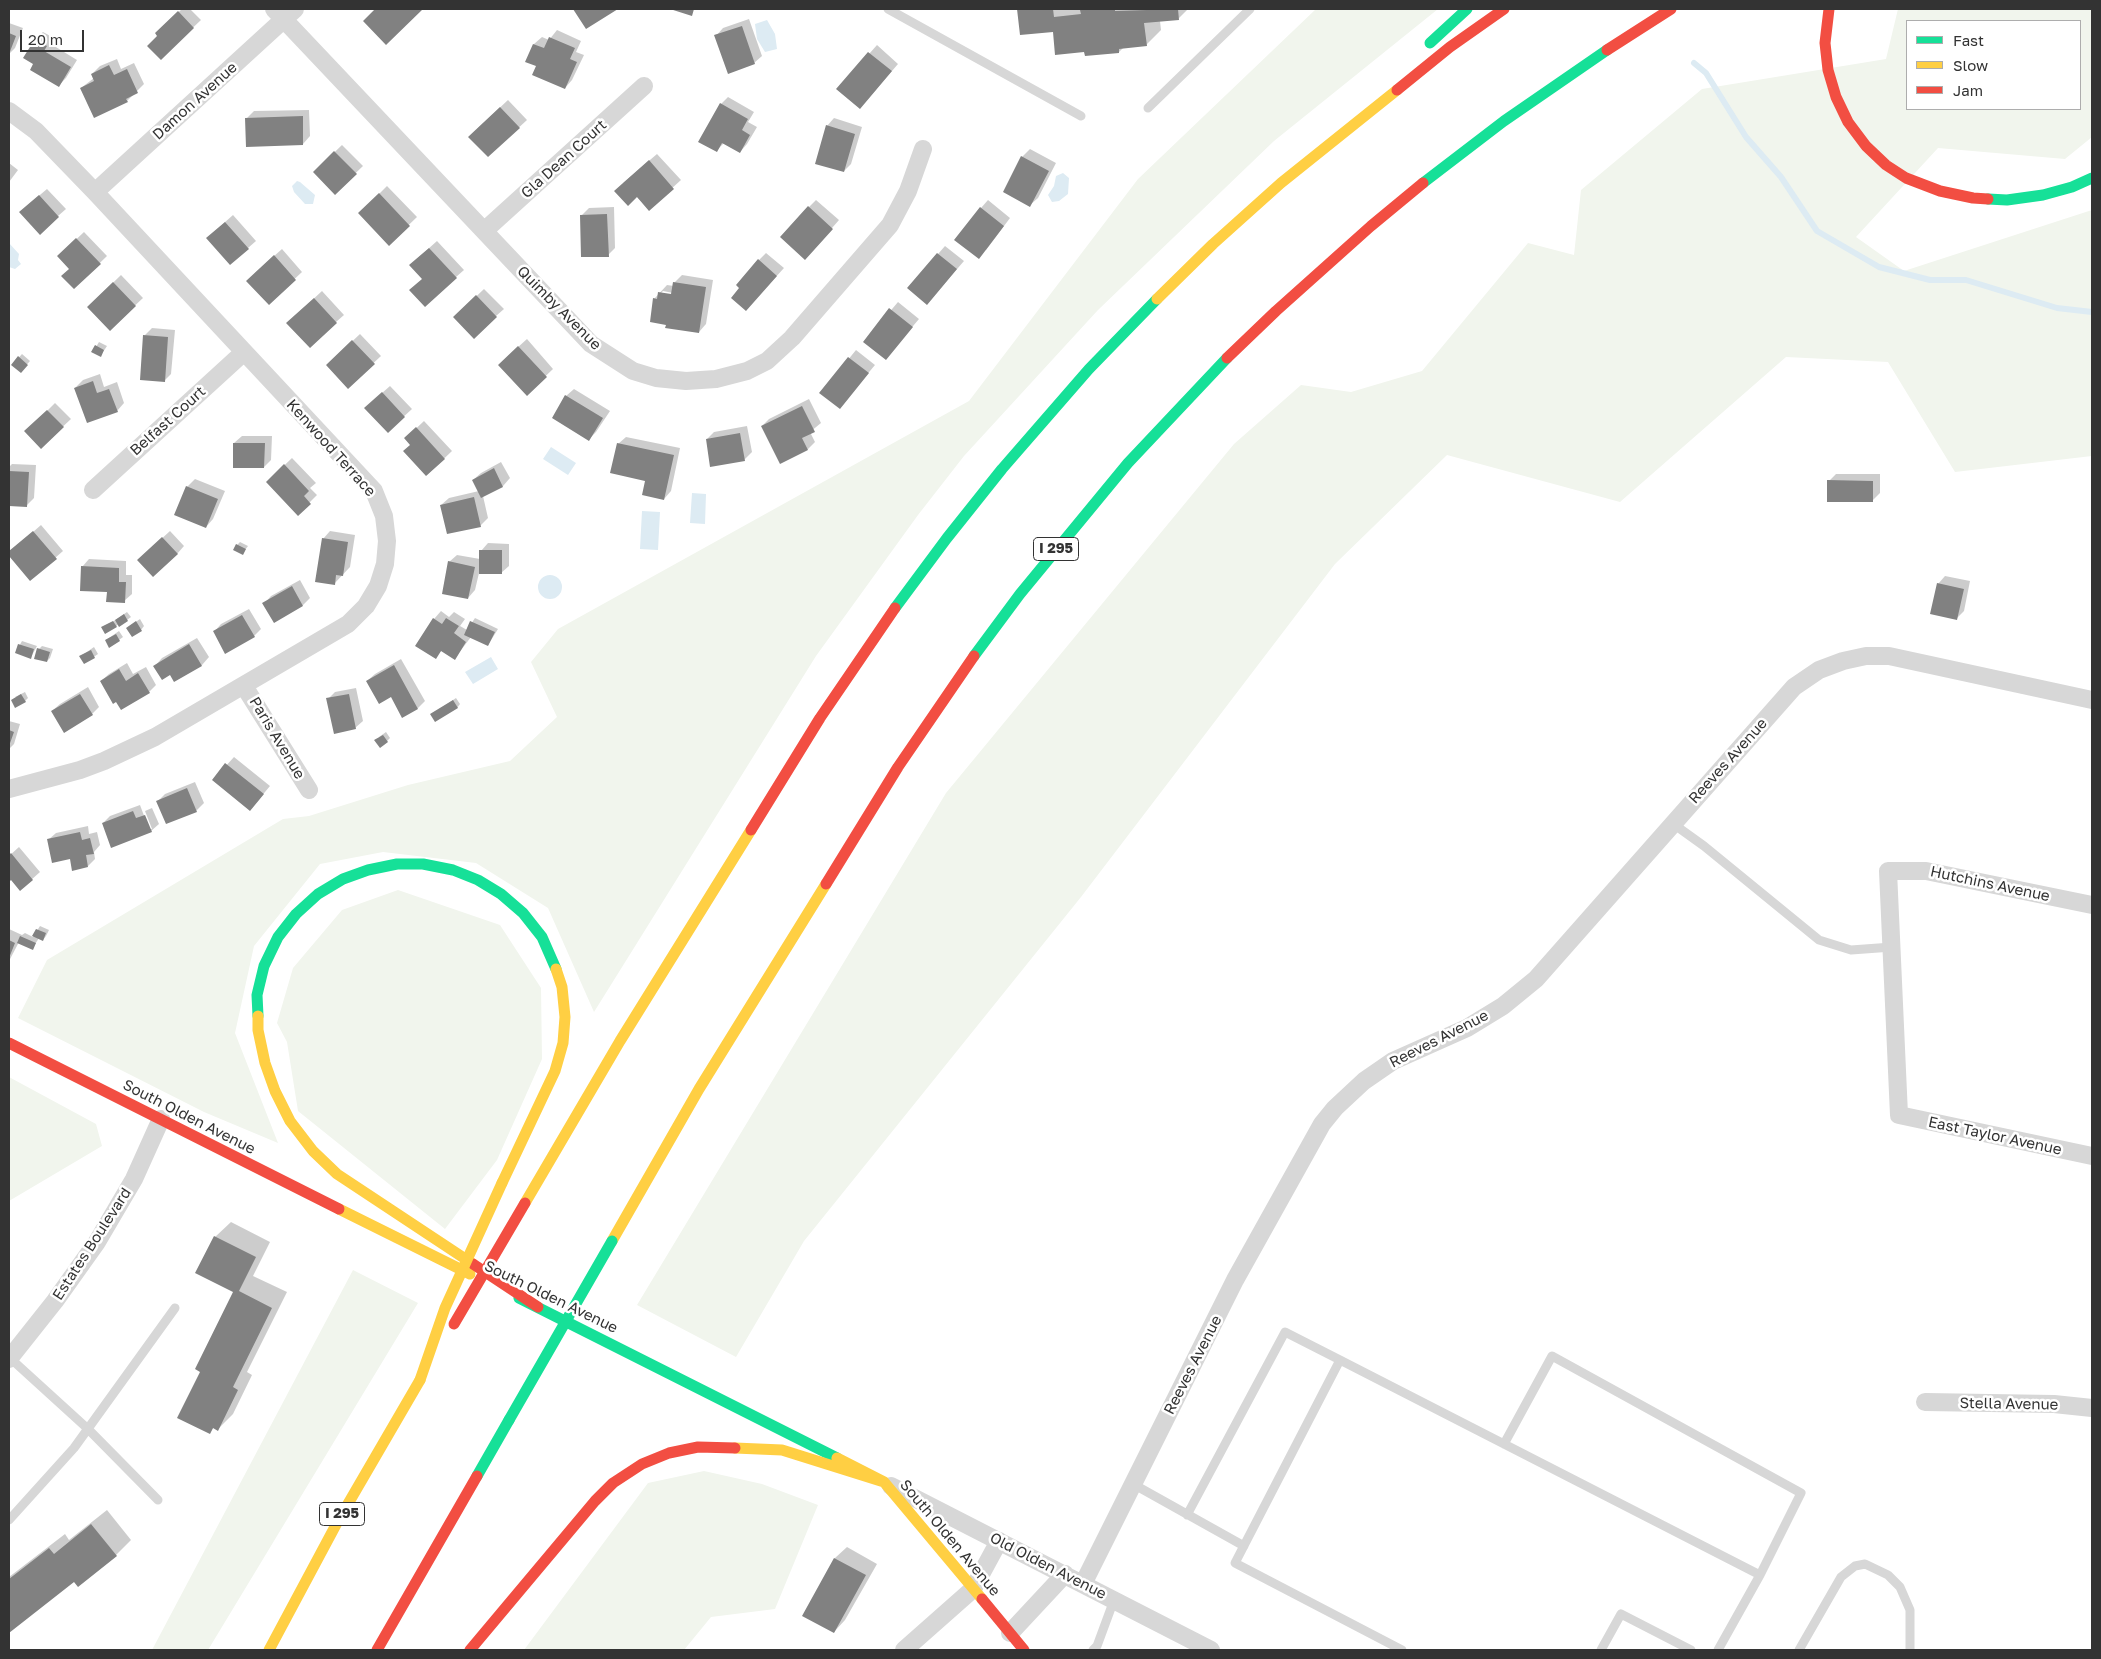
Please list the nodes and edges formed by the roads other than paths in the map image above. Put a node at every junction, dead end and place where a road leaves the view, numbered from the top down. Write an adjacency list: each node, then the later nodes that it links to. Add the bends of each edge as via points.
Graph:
1 (888, 9): 13 (lane)
2 (1250, 9): 11 (lane)
3 (1468, 9): 8 (main road)
4 (1504, 9): 16 (main road, I 295, via 1450,47)
5 (1671, 9): 56 (main road, I 295, bridge, via 1504,121 1371,226 1215,370 1128,463 1073,528 969,662 898,767 699,1089)
6 (1829, 9): 15 (main road, via 1828,70 1836,97 1848,122 1866,146 1906,178 1940,191 2006,200 2043,195)
7 (285, 12): 17 (street, Damon Avenue); 18 (street, Quimby Avenue)
8 (1420, 53)
9 (1392, 79): 16 (main road)
10 (644, 86): 18 (street, Gla Dean Court)
11 (1148, 108)
12 (9, 111): 17 (street, Kenwood Terrace, via 36,131)
13 (1081, 116)
14 (924, 149): 18 (street, Quimby Avenue, via 908,191 890,225 792,338 767,361 747,372 716,379 656,378 613,360 591,344)
15 (2092, 178)
16 (1281, 183): 35 (main road, I 295, bridge, via 1213,244 1089,370 1002,469 895,608 815,726 620,1041)
17 (95, 192): 19 (street, Kenwood Terrace)
18 (484, 231)
19 (244, 352): 20 (street, Belfast Court); 21 (street, Kenwood Terrace, via 374,491 384,516 387,541 385,564 378,586 366,606 348,624)
20 (93, 490)
21 (244, 686): 23 (street, Kenwood Terrace, via 155,737 104,761); 24 (street, Paris Avenue)
22 (2092, 700): 25 (street, Reeves Avenue, via 1889,656 1842,660 1819,670 1794,687)
23 (9, 789)
24 (309, 790)
25 (1672, 823): 27 (lane, via 1819,940 1852,950); 41 (street, Reeves Avenue, via 1536,979 1503,1006 1467,1028 1393,1061 1364,1081 1335,1108 1322,1124 1235,1280)
26 (2092, 905): 27 (street, Hutchins Avenue, via 1926,870 1888,871)
27 (1892, 947): 30 (street, East Taylor Avenue, via 1898,1115)
28 (9, 1043): 29 (main road, South Olden Avenue)
29 (161, 1120): 31 (main road, South Olden Avenue); 33 (street, Estates Boulevard, via 134,1179 97,1242 56,1301)
30 (2092, 1156)
31 (538, 1307): 35 (main road, bridge, via 337,1174 296,1129 274,1091 258,1030 258,995 264,966 278,937 296,914 318,894 343,879 397,864 423,864 453,870 478,880 501,894 542,937 562,988 563,1043 555,1072 502,1182 445,1308); 40 (main road, South Olden Avenue)
32 (175, 1308): 38 (lane)
33 (9, 1359): 38 (lane)
34 (1340, 1360): 39 (lane); 43 (lane, via 1285,1332); 46 (lane)
35 (420, 1380): 55 (main road, I 295)
36 (1926, 1402): 37 (street, Stella Avenue, via 2054,1404)
37 (2092, 1408)
38 (88, 1429): 42 (lane); 44 (lane)
39 (1504, 1444): 48 (lane); 48 (lane, via 1552,1356 1801,1493)
40 (884, 1482): 45 (street, Old Olden Avenue); 50 (main road, South Olden Avenue); 57 (main road, via 782,1450 698,1447 651,1460 613,1484 595,1501)
41 (1133, 1484): 43 (lane); 49 (street, Reeves Avenue)
42 (158, 1500)
43 (1188, 1515): 46 (lane)
44 (9, 1520)
45 (999, 1541): 47 (street, Old Olden Avenue); 50 (street)
46 (1244, 1546): 60 (lane, via 1235,1563)
47 (1065, 1574): 49 (street, Old Olden Avenue); 52 (street)
48 (1760, 1574): 63 (lane)
49 (1083, 1584): 51 (street, Old Olden Avenue)
50 (973, 1589): 52 (main road, South Olden Avenue); 58 (street)
51 (1114, 1600): 53 (lane); 54 (street, Old Olden Avenue)
52 (1010, 1633): 59 (main road, South Olden Avenue)
53 (1097, 1649)
54 (1205, 1649)
55 (269, 1650)
56 (378, 1650)
57 (470, 1650)
58 (904, 1650)
59 (1024, 1650)
60 (1402, 1650)
61 (1600, 1650): 62 (lane, via 1620,1614)
62 (1691, 1650)
63 (1718, 1650)
64 (1799, 1650): 65 (lane, via 1841,1577 1855,1566 1865,1564 1888,1575 1900,1587 1910,1610)
65 (1910, 1650)

